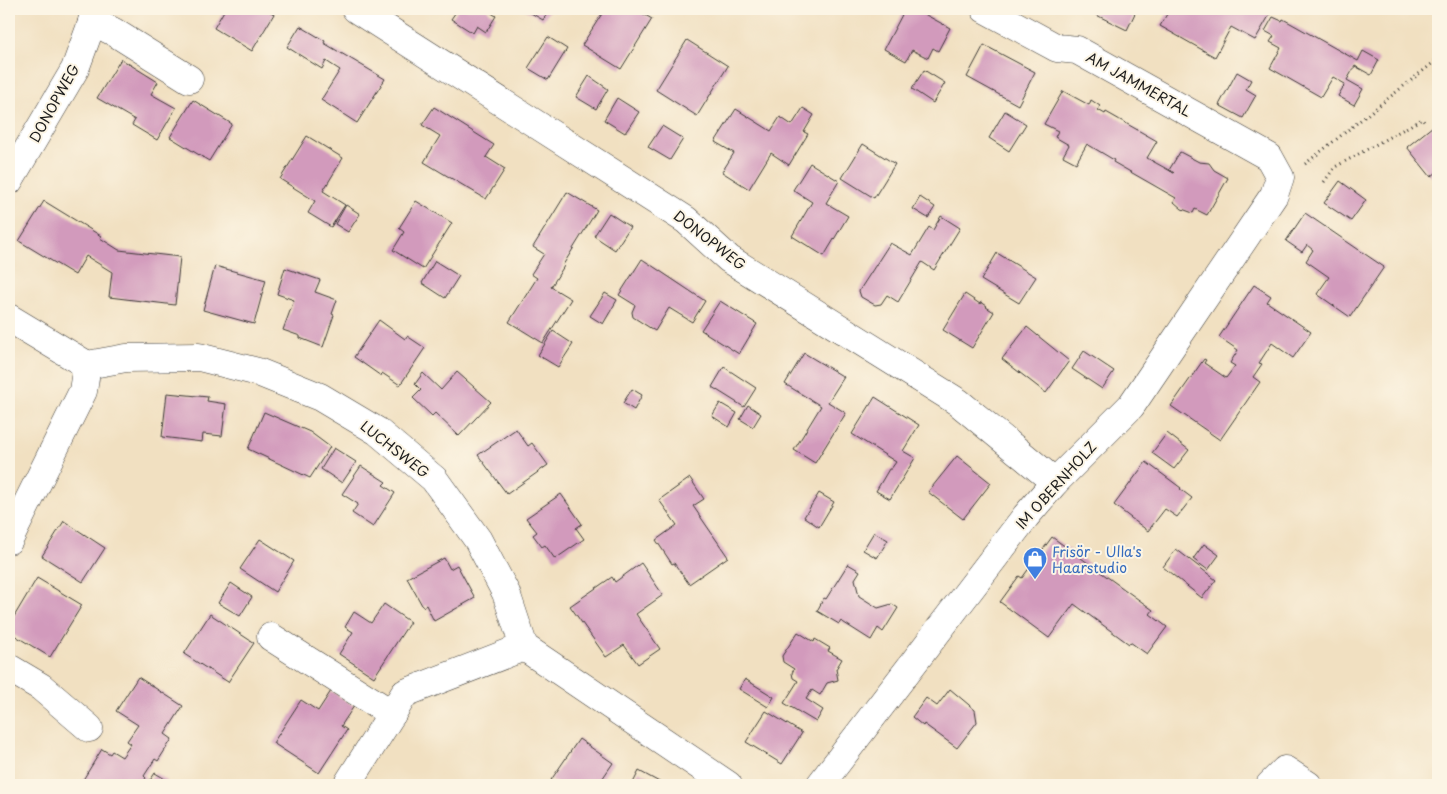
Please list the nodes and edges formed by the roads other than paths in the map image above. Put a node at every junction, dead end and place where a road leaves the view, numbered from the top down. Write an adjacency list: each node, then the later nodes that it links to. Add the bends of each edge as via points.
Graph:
1 (356, 9): 9 (street, DONOPWEG, via 686,220 729,259 958,402)
2 (985, 9): 5 (street, AM JAMMERTAL, via 1057,48 1078,50 1269,157)
3 (94, 15): 4 (street, DONOPWEG, via 114,32); 6 (street, DONOPWEG, via 75,69)
4 (189, 79)
5 (1280, 178): 9 (street, IM OBERNHOLZ, via 1274,195 1131,406)
6 (9, 181)
7 (9, 318): 8 (street)
8 (87, 365): 10 (street, via 84,391); 12 (street, LUCHSWEG, via 126,358 199,358 258,372 320,397 376,431 434,479 478,540 506,593)
9 (1055, 482): 18 (street, IM OBERNHOLZ)
10 (9, 540)
11 (271, 637): 14 (street)
12 (524, 647): 14 (street, via 405,693); 17 (street)
13 (9, 668): 15 (street, via 41,687)
14 (392, 714): 16 (street)
15 (89, 728)
16 (347, 785)
17 (728, 785)
18 (820, 785)
19 (1270, 785): 20 (street, via 1284,770)
20 (1308, 785)

